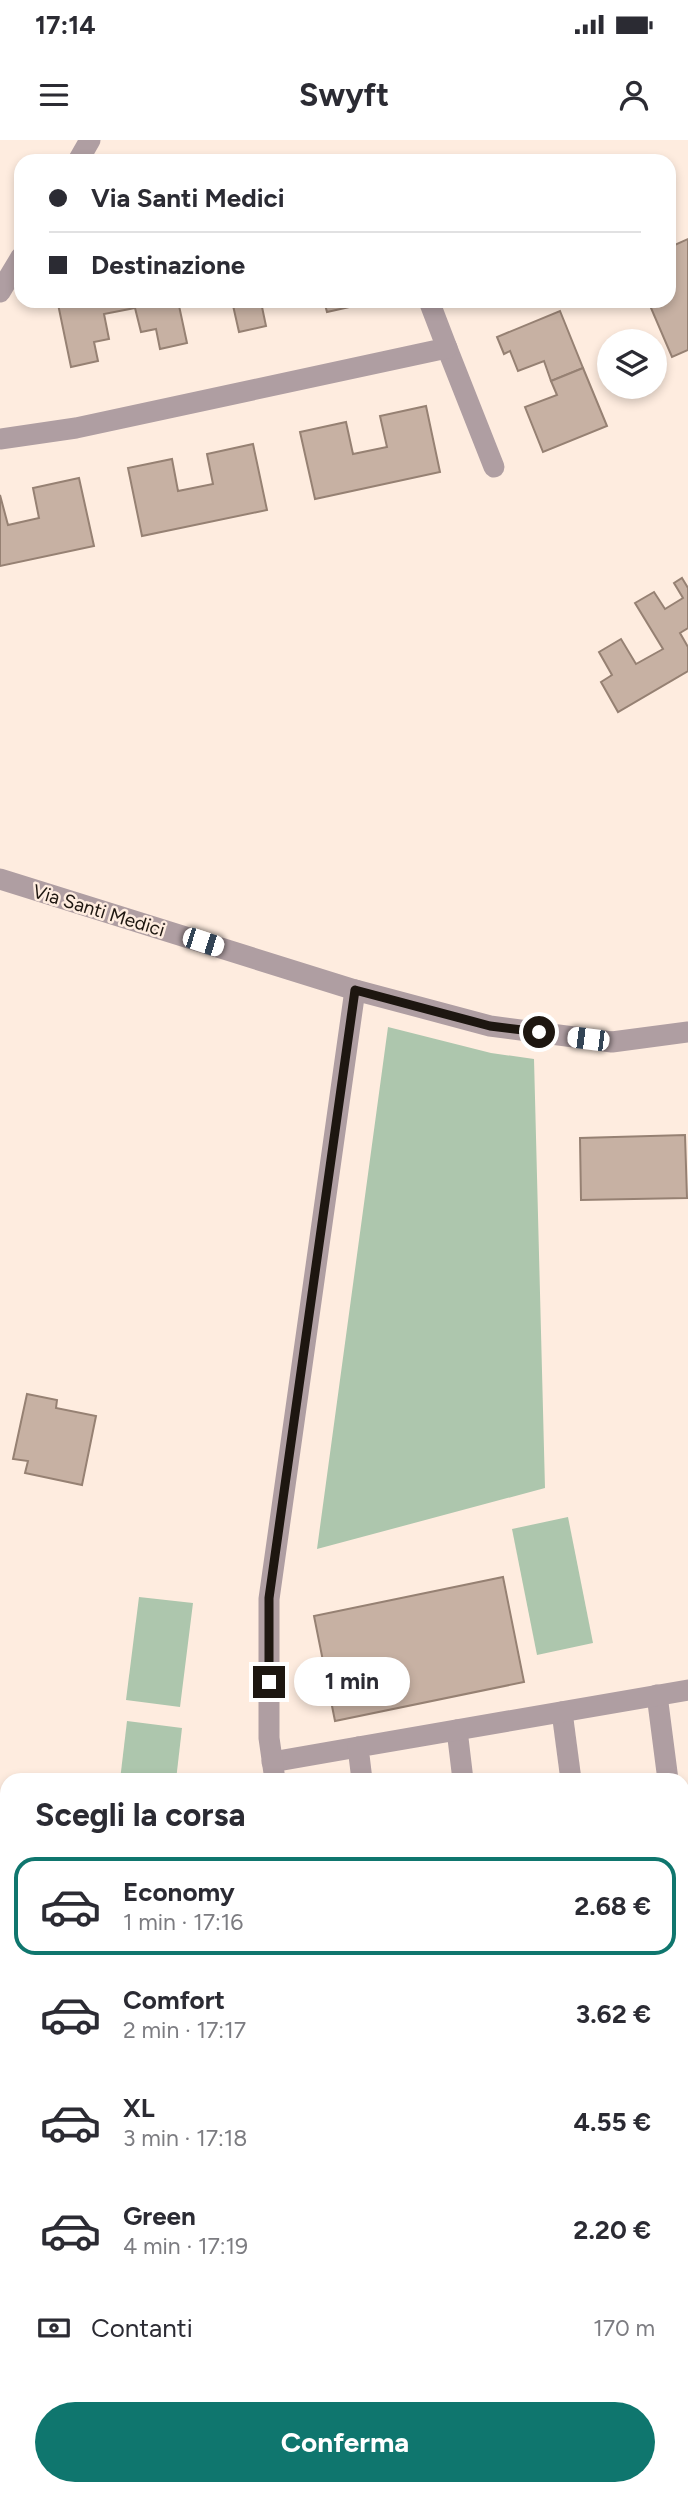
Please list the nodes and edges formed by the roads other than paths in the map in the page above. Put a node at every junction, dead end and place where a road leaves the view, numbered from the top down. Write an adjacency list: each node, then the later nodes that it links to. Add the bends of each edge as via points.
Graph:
1 (14, 269): 2 (street)
2 (0, 292)
3 (432, 308): 4 (street)
4 (447, 348): 5 (street, via 76,428); 6 (street)
5 (0, 439)
6 (494, 467)
7 (0, 879): 8 (street, Via Santi Medici)
8 (355, 990): 9 (street, Via Santi Medici, via 490,1026 612,1042); 15 (street, via 269,1598)
9 (688, 1032)
10 (688, 1690): 11 (street)
11 (657, 1695): 12 (street); 19 (street)
12 (562, 1712): 13 (street); 18 (street)
13 (457, 1730): 14 (street); 17 (street)
14 (358, 1747): 15 (street); 16 (street)
15 (273, 1771)
16 (361, 1773)
17 (462, 1773)
18 (570, 1773)
19 (667, 1773)

